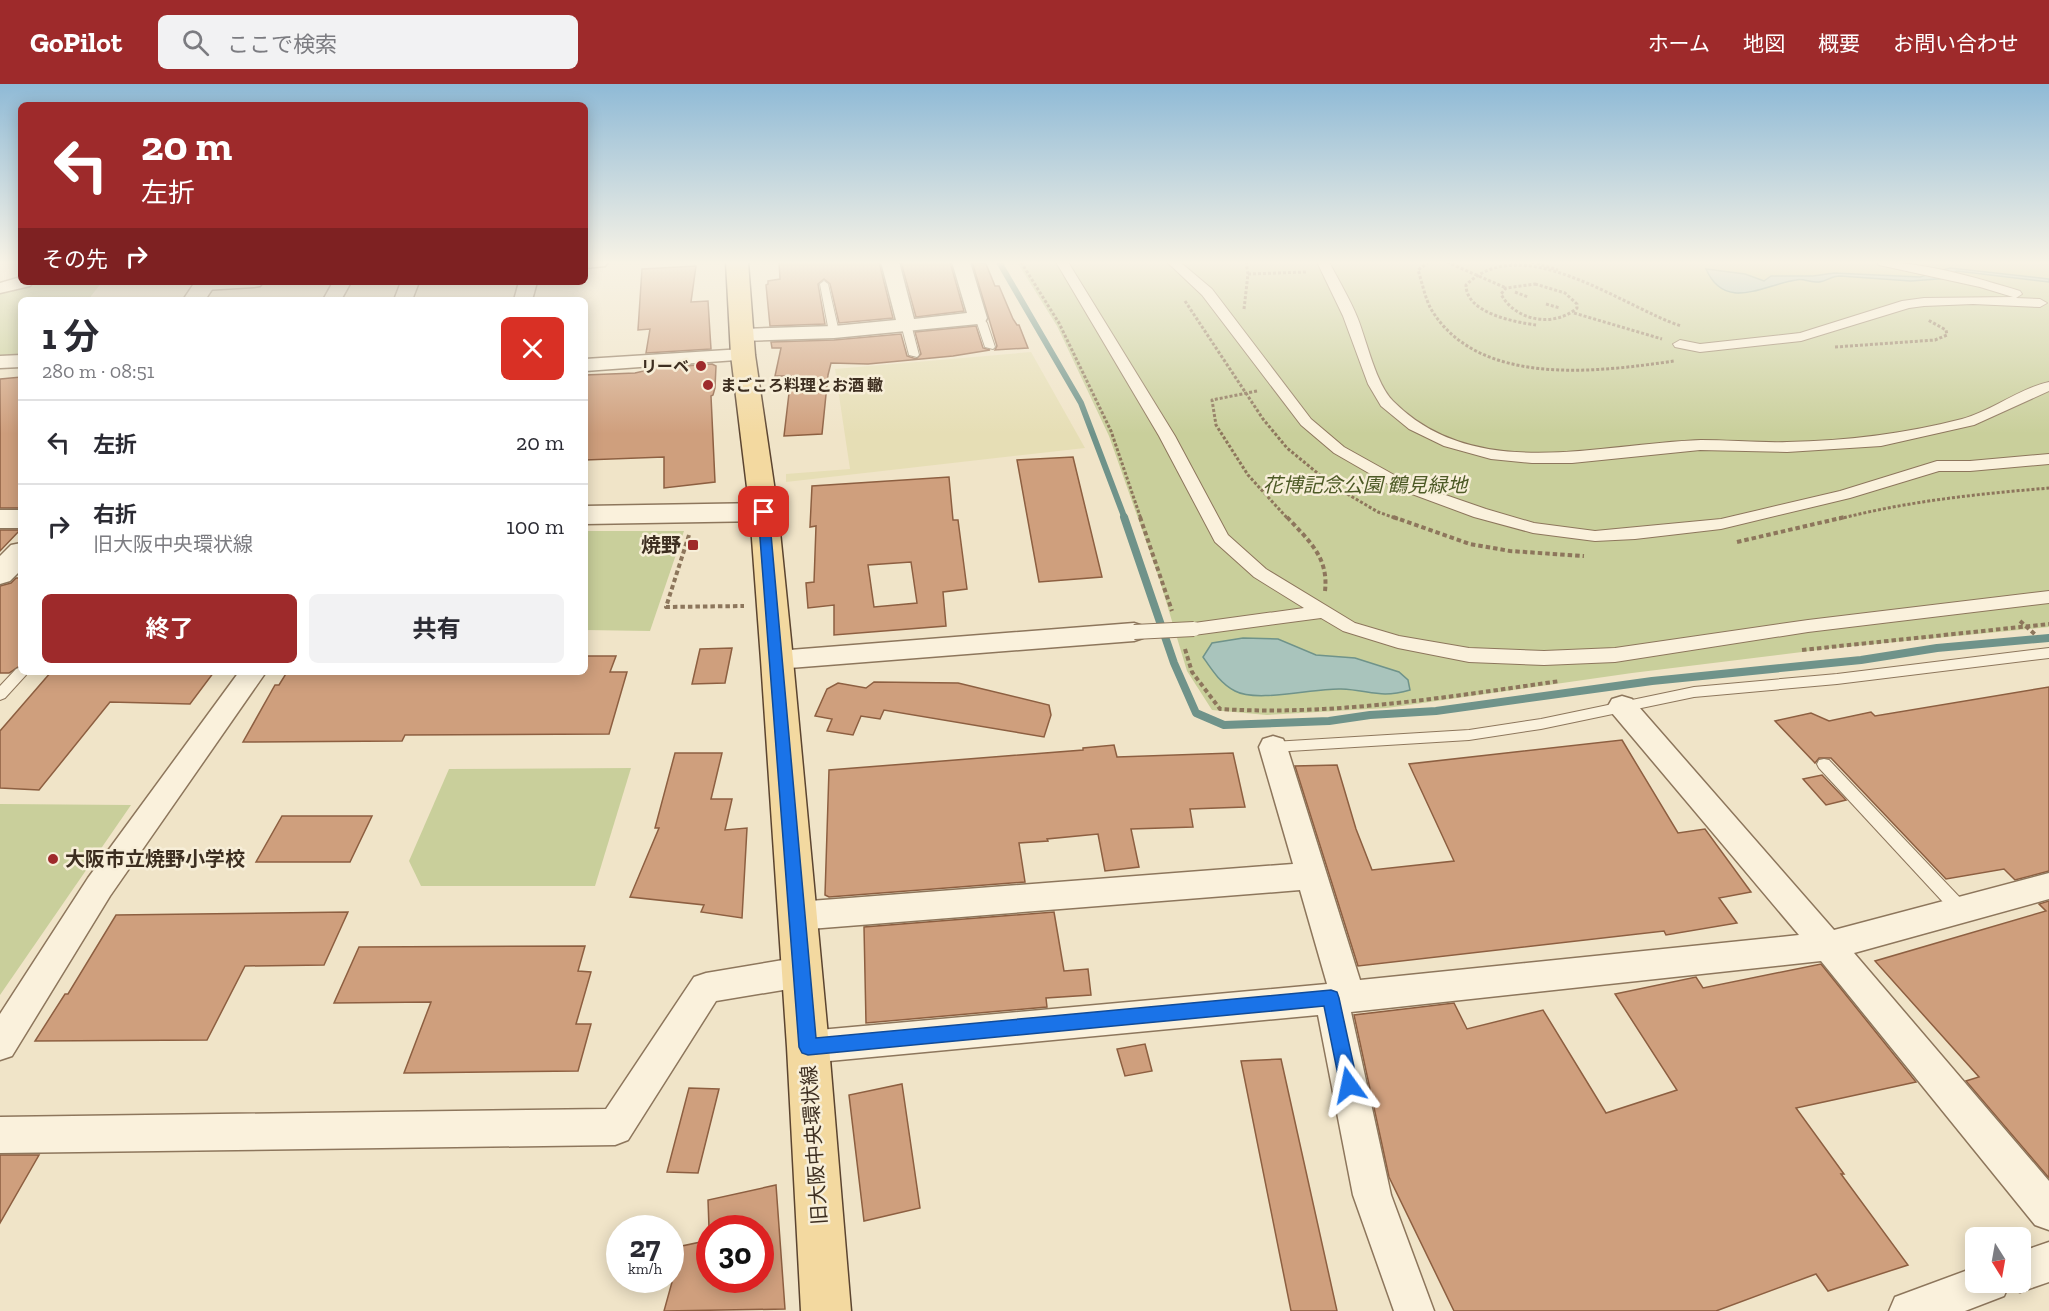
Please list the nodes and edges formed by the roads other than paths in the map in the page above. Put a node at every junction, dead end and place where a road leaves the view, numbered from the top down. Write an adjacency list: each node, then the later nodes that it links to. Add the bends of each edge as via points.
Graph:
1 (741, 319): 13 (main road, 旧大阪中央環状線)
2 (831, 319): 11 (lane)
3 (905, 319): 10 (street)
4 (963, 319): 10 (street)
5 (979, 319): 14 (lane)
6 (1097, 319): 28 (street, via 1167,436 1221,538 1260,573)
7 (1229, 319): 20 (street, via 1306,422 1339,450 1399,484 1533,528 1595,536 1721,524 1844,495 1937,466)
8 (1351, 319): 19 (street, via 1386,403 1414,426 1449,443 1491,454 1532,458 1572,458 1700,445 1787,447 1881,441 1969,422)
9 (1859, 319): 12 (street, via 1801,337 1701,347)
10 (906, 324): 11 (street); 15 (lane)
11 (834, 332): 13 (street)
12 (1680, 344)
13 (743, 345): 18 (street); 21 (main road, 旧大阪中央環状線)
14 (990, 347)
15 (914, 355)
16 (18, 361): 17 (street)
17 (0, 362)
18 (588, 365)
19 (2049, 386)
20 (2049, 459)
21 (764, 512): 22 (street); 32 (main road, 旧大阪中央環状線)
22 (588, 515)
23 (0, 519): 24 (street)
24 (18, 519)
25 (18, 555): 26 (street)
26 (0, 574)
27 (2049, 597): 28 (street, via 1808,626 1615,655 1544,658 1469,655 1398,642 1349,627)
28 (1322, 612): 30 (street)
29 (1134, 632): 30 (lane, bridge); 32 (street)
30 (1188, 635)
31 (2049, 653): 36 (lane, via 1694,692)
32 (777, 660): 42 (main road, 旧大阪中央環状線)
33 (18, 675): 35 (lane)
34 (251, 675): 46 (street, via 99,887)
35 (0, 695)
36 (1622, 706): 37 (lane, via 1469,735); 43 (street)
37 (1273, 747): 39 (street)
38 (1824, 764): 41 (lane)
39 (1311, 876): 42 (street); 45 (street)
40 (2049, 886): 41 (street)
41 (1961, 910): 43 (street)
42 (797, 916): 44 (main road, 旧大阪中央環状線)
43 (1828, 946): 45 (street); 49 (street)
44 (801, 972): 47 (main road, 旧大阪中央環状線); 48 (street, via 706,987 615,1127)
45 (1339, 997): 47 (street); 54 (street, via 1372,1195)
46 (0, 1044)
47 (808, 1047): 53 (main road, 旧大阪中央環状線)
48 (0, 1134)
49 (2049, 1211)
50 (2049, 1262): 51 (street)
51 (2031, 1268)
52 (1965, 1291): 55 (street)
53 (826, 1311)
54 (1414, 1311)
55 (1909, 1311)

